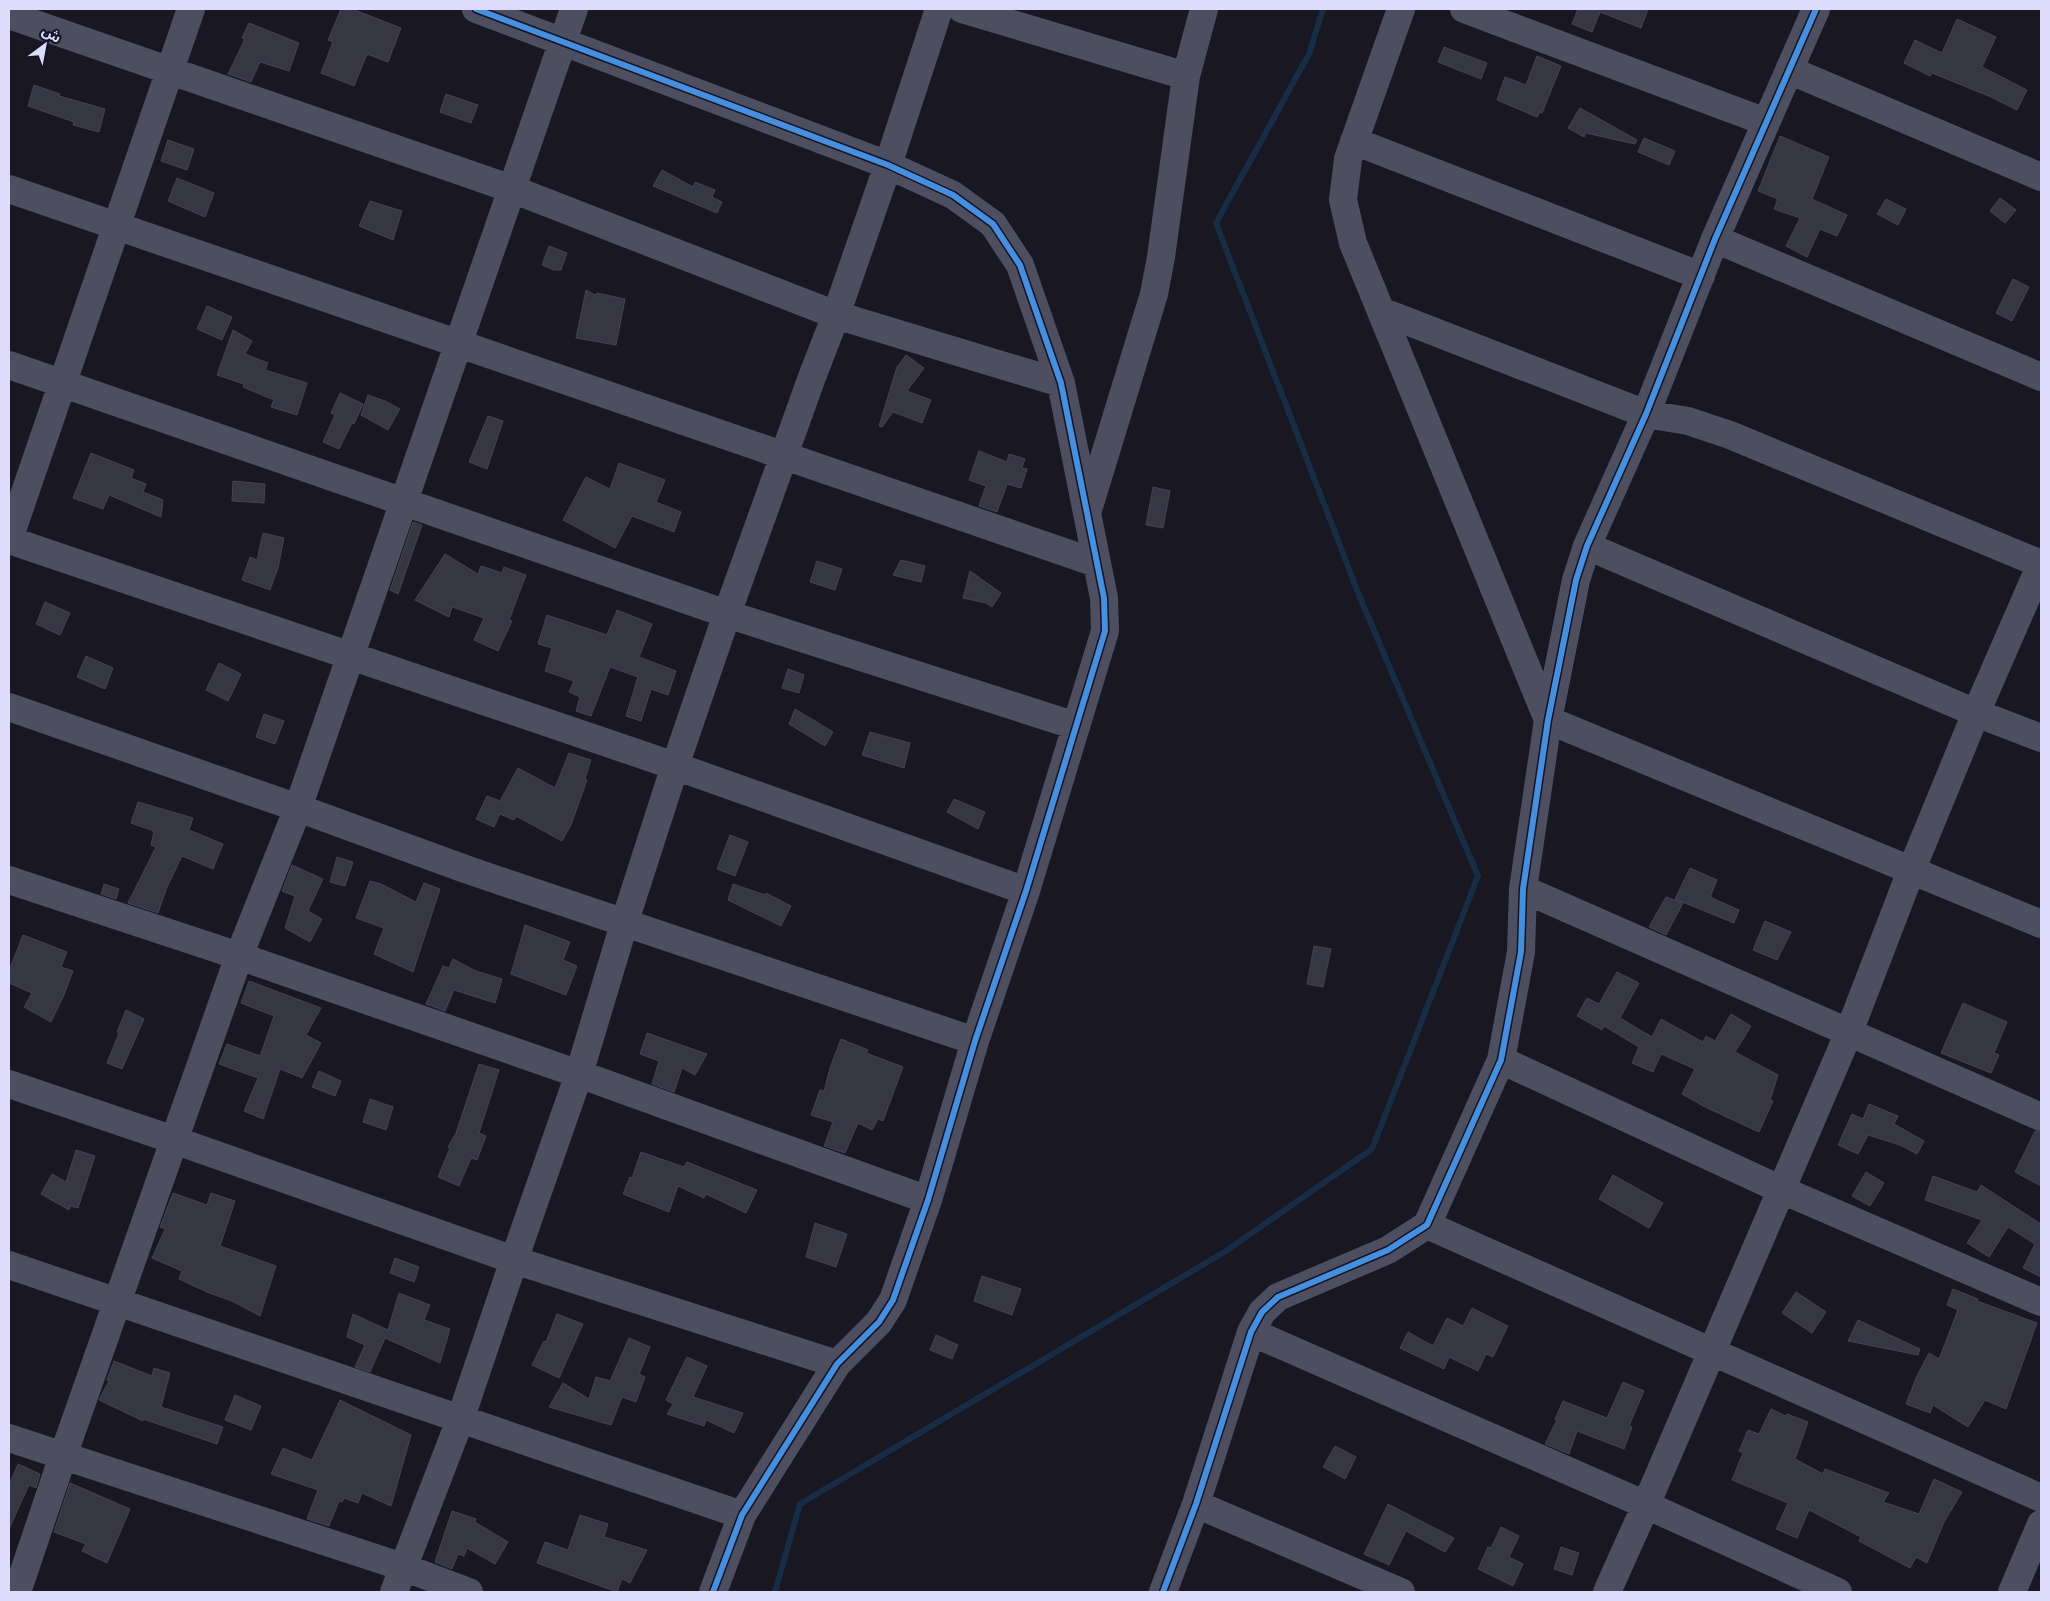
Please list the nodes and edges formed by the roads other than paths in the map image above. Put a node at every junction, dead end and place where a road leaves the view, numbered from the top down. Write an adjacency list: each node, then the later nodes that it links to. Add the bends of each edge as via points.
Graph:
1 (191, 9): 13 (street)
2 (476, 9): 11 (street)
3 (574, 9): 11 (street)
4 (939, 9): 17 (street)
5 (962, 9): 14 (street)
6 (1204, 9): 14 (street)
7 (1400, 9): 16 (street)
8 (1464, 9): 15 (street)
9 (1816, 9): 12 (street)
10 (9, 15): 13 (street)
11 (563, 40): 17 (street); 20 (street)
12 (1788, 70): 15 (street); 18 (street)
13 (170, 71): 20 (street); 21 (street)
14 (1186, 76): 34 (street, via 1154,294)
15 (1766, 122): 22 (street)
16 (1354, 141): 23 (street); 24 (street, via 1348,159 1343,200 1353,244)
17 (888, 165): 25 (street); 30 (street, via 953,195 993,224 1020,264)
18 (2041, 177)
19 (9, 189): 21 (street)
20 (512, 189): 25 (street); 26 (street)
21 (116, 227): 26 (street); 29 (street)
22 (1715, 239): 23 (street); 28 (street)
23 (1701, 276): 31 (street)
24 (1381, 311): 31 (street); 43 (street)
25 (836, 315): 30 (street); 32 (street)
26 (458, 342): 32 (street); 33 (street)
27 (9, 364): 29 (street)
28 (2041, 376)
29 (63, 383): 33 (street); 35 (street)
30 (1060, 383): 34 (street)
31 (1646, 414): 36 (street); 38 (street, via 1688,421 1730,435)
32 (784, 455): 37 (street); 39 (street)
33 (404, 500): 39 (street); 40 (street)
34 (1086, 514): 37 (street)
35 (9, 539): 40 (street)
36 (1587, 546): 42 (street); 43 (street, via 1576,580)
37 (1096, 563): 44 (street, via 1104,598 1105,631)
38 (2041, 564): 42 (street)
39 (727, 614): 44 (street); 46 (street)
40 (351, 656): 46 (street); 47 (street)
41 (9, 707): 47 (street)
42 (1976, 713): 45 (street); 48 (street)
43 (1548, 720): 48 (street); 50 (street)
44 (1076, 726): 51 (street)
45 (2041, 738)
46 (675, 766): 51 (street); 52 (street)
47 (298, 808): 52 (street); 54 (street)
48 (1911, 870): 53 (street); 55 (street)
49 (9, 880): 54 (street)
50 (1523, 889): 55 (street); 57 (street, via 1522,952)
51 (1026, 891): 56 (street)
52 (624, 924): 56 (street); 58 (street)
53 (2041, 924)
54 (239, 956): 58 (street); 61 (street)
55 (1849, 1032): 60 (street); 62 (street)
56 (975, 1041): 63 (street)
57 (1501, 1060): 62 (street); 64 (street)
58 (579, 1074): 63 (street); 65 (street)
59 (9, 1084): 61 (street)
60 (2041, 1117)
61 (174, 1140): 65 (street); 67 (street)
62 (1782, 1190): 68 (street); 70 (street)
63 (928, 1200): 71 (street, via 893,1300 879,1322)
64 (1428, 1225): 69 (street, via 1388,1250 1278,1297 1262,1312); 70 (street)
65 (514, 1260): 71 (street); 72 (street)
66 (9, 1264): 67 (street)
67 (118, 1301): 72 (street); 74 (street)
68 (2041, 1302)
69 (1251, 1332): 76 (street); 77 (street)
70 (1711, 1350): 75 (street); 77 (street)
71 (837, 1364): 78 (street)
72 (460, 1420): 78 (street); 80 (street)
73 (9, 1438): 74 (street)
74 (63, 1456): 80 (street); 81 (street)
75 (2041, 1498)
76 (1196, 1504): 84 (street); 85 (street)
77 (1646, 1505): 86 (street); 87 (street)
78 (742, 1515): 83 (street)
79 (2041, 1524): 88 (street)
80 (398, 1580): 82 (street)
81 (17, 1592)
82 (469, 1592)
83 (713, 1592)
84 (1163, 1592)
85 (1401, 1592)
86 (1607, 1592)
87 (1838, 1592)
88 (2012, 1592)

